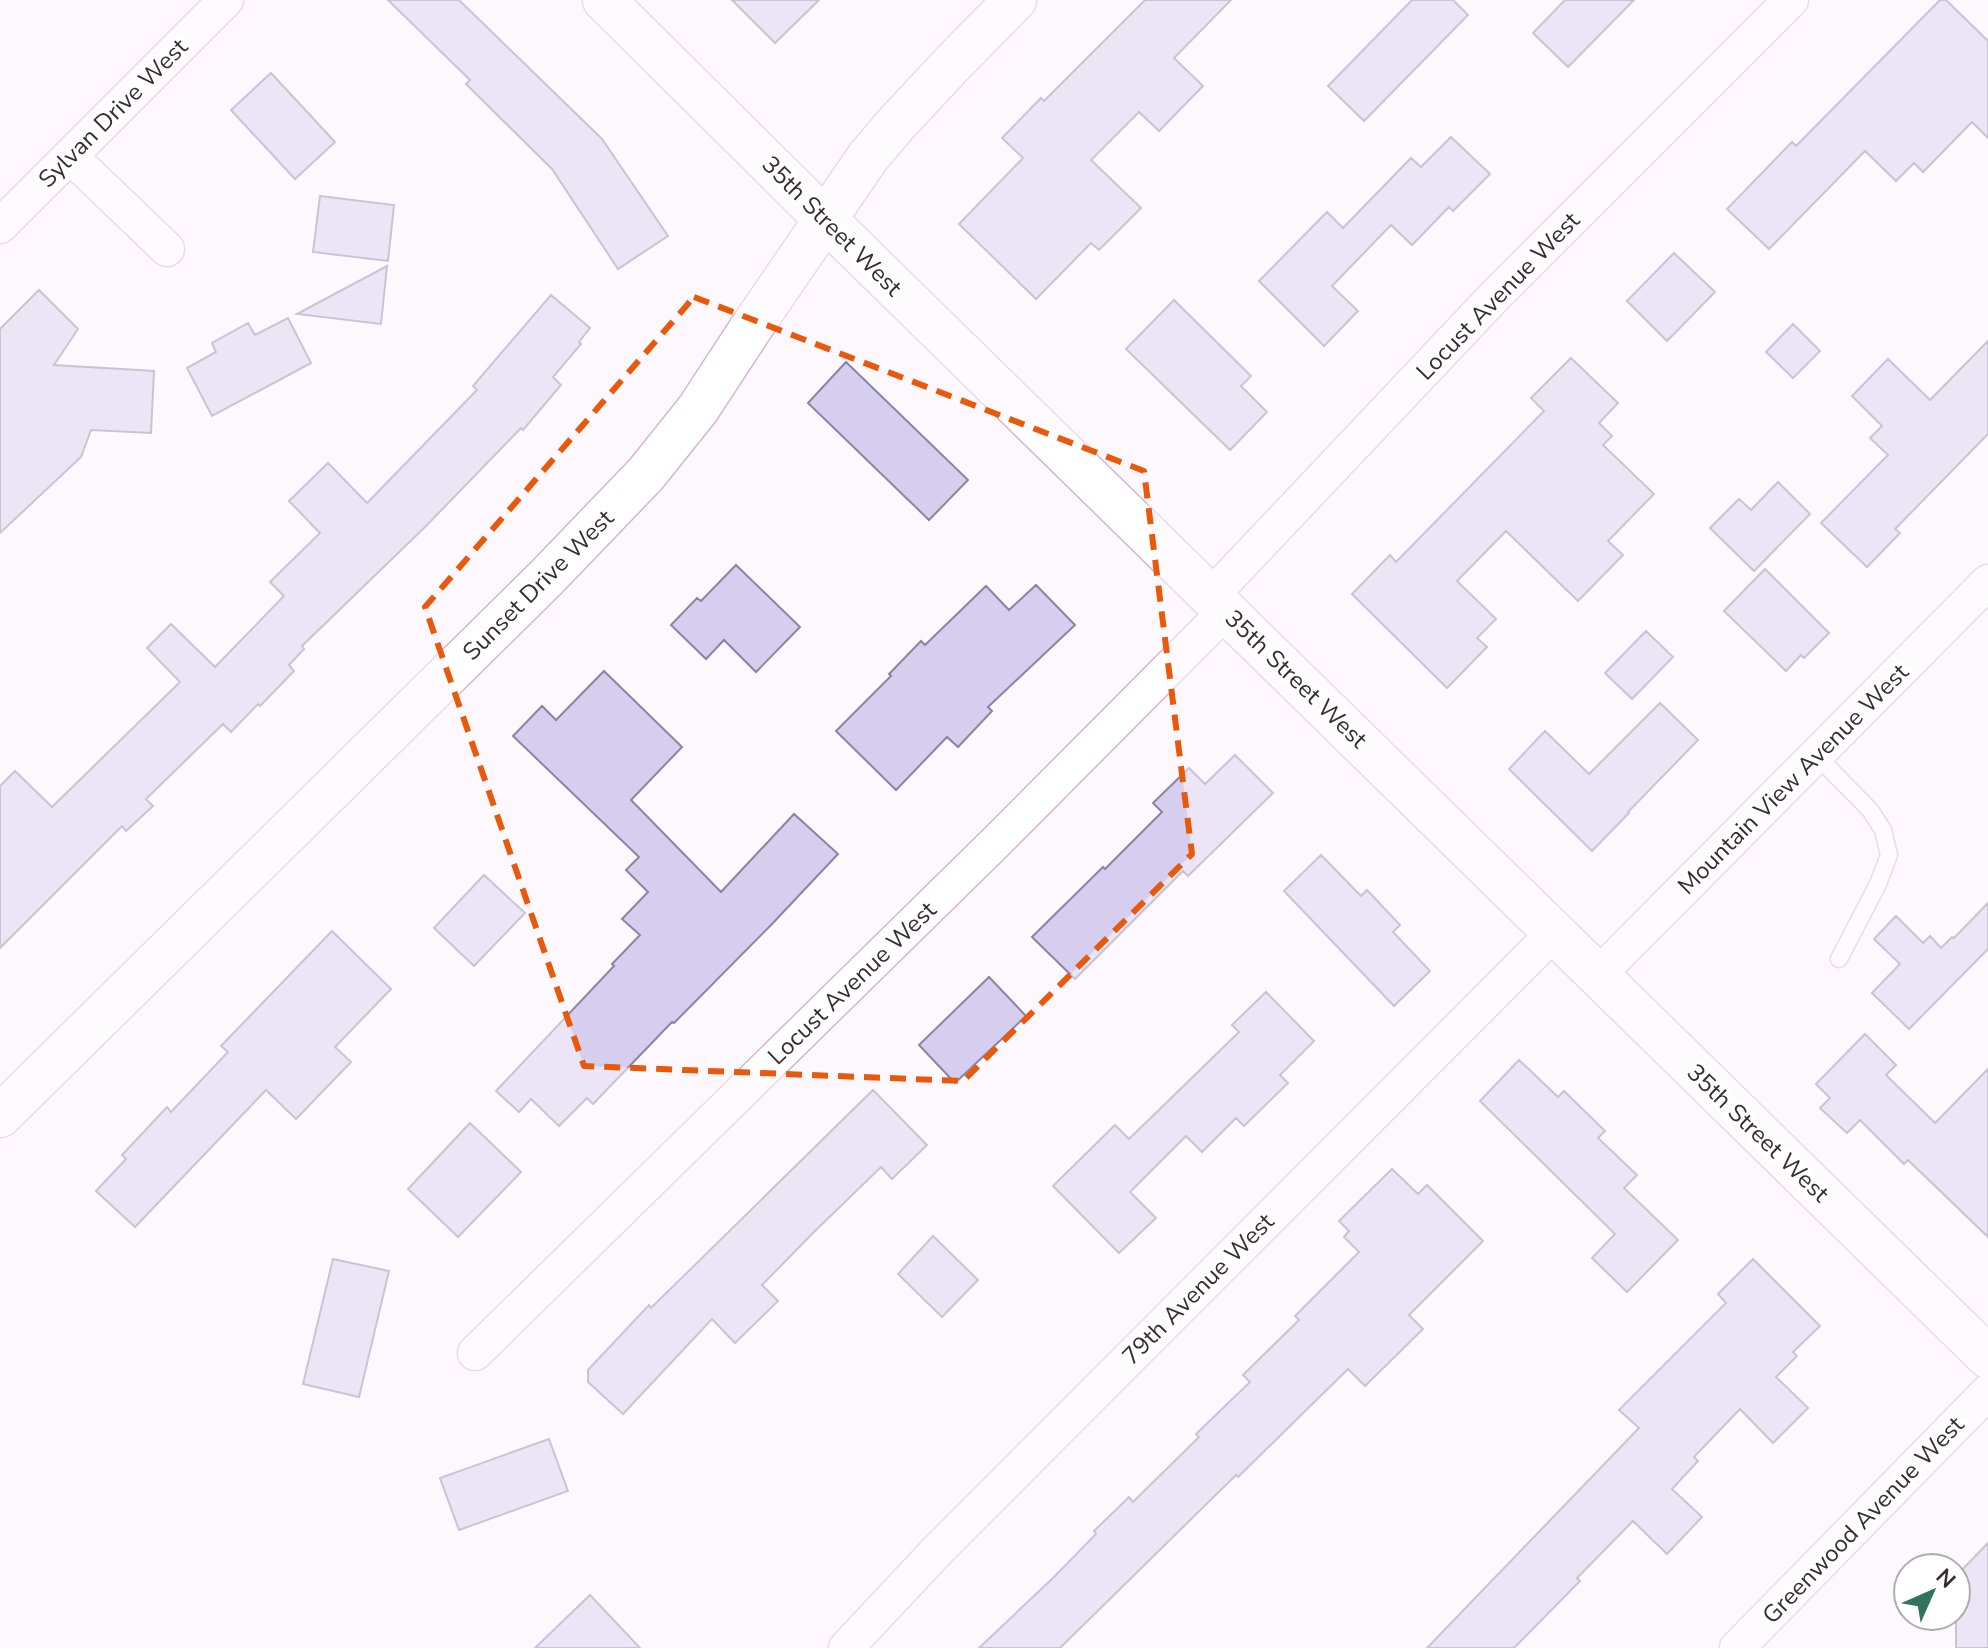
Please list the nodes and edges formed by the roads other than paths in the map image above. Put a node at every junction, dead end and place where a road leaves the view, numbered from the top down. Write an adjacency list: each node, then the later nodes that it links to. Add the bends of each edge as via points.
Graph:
1 (226, 0): 5 (street, Sylvan Drive West)
2 (604, 0): 6 (street, 35th Street West)
3 (1015, 0): 6 (street, Sunset Drive West, via 896,124)
4 (1791, 0): 10 (street, Locust Avenue West, via 1492,299)
5 (70, 156): 7 (street, Sylvan Drive West); 8 (street)
6 (826, 220): 10 (street, 35th Street West); 15 (street, Sunset Drive West, via 698,409 619,504)
7 (0, 226)
8 (167, 249)
9 (1988, 582): 11 (street, Mountain View Avenue West)
10 (1218, 603): 12 (street, 35th Street West); 16 (street, Locust Avenue West, via 996,842)
11 (1816, 755): 13 (lane, via 1870,810 1883,830 1889,855); 14 (street, Mountain View Avenue West)
12 (1554, 933): 14 (street, 35th Street West); 19 (street, 79th Avenue West)
13 (1839, 959)
14 (1597, 976): 17 (street, 35th Street West)
15 (0, 1116)
16 (475, 1353)
17 (1988, 1357)
18 (1988, 1392): 20 (street, Greenwood Avenue West)
19 (846, 1648)
20 (1737, 1648)

